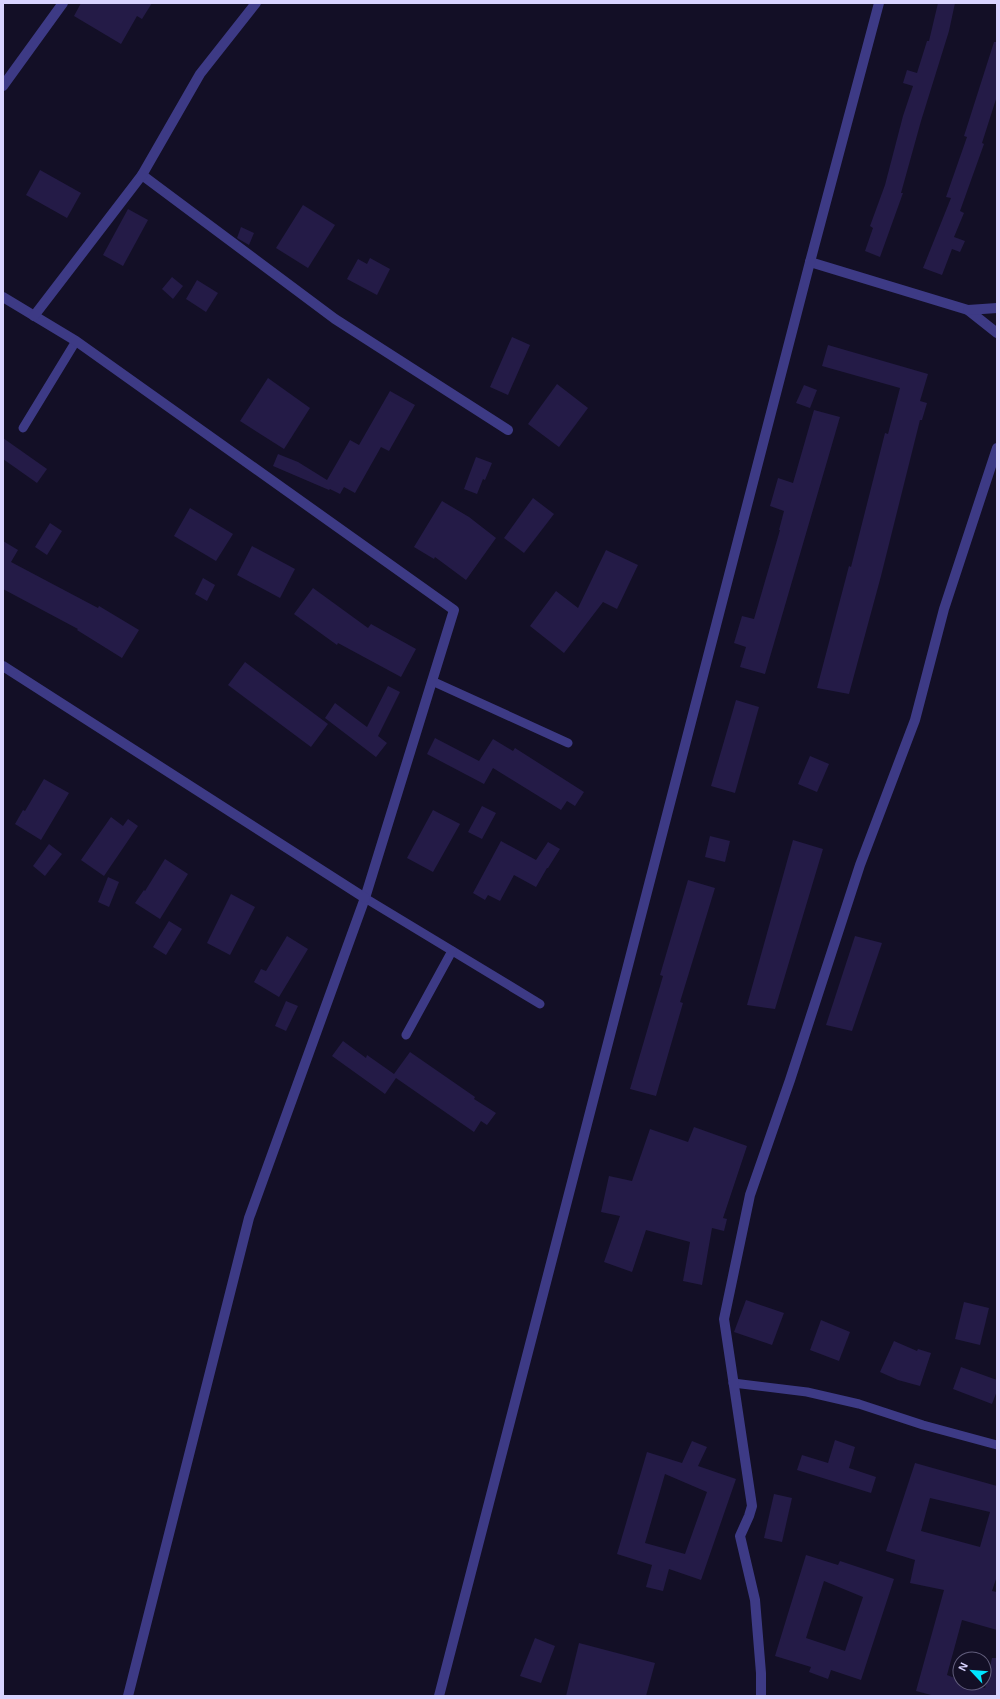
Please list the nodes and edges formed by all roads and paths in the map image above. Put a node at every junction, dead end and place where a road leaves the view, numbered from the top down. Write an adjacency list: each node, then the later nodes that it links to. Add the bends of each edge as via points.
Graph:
1 (63, 3): 4 (street)
2 (256, 3): 5 (street, via 200,74)
3 (879, 3): 6 (street)
4 (4, 81)
5 (142, 175): 10 (street); 14 (street, via 335,319)
6 (810, 262): 9 (street); 26 (street)
7 (3, 297): 10 (street)
8 (997, 308): 9 (street)
9 (968, 310): 11 (street)
10 (34, 316): 12 (street)
11 (997, 333)
12 (76, 341): 13 (lane); 17 (street, via 454,610)
13 (23, 428)
14 (508, 430)
15 (997, 448): 23 (street, via 944,609 915,720 860,866 750,1195 724,1318)
16 (3, 666): 19 (street)
17 (432, 681): 18 (lane); 19 (street)
18 (568, 743)
19 (365, 898): 20 (lane); 25 (street, via 250,1218)
20 (452, 951): 21 (lane); 22 (lane)
21 (540, 1004)
22 (406, 1035)
23 (733, 1383): 24 (lane, via 807,1392 859,1404); 27 (street, via 752,1506 740,1536 755,1600 761,1672)
24 (997, 1445)
25 (128, 1696)
26 (438, 1696)
27 (760, 1696)

